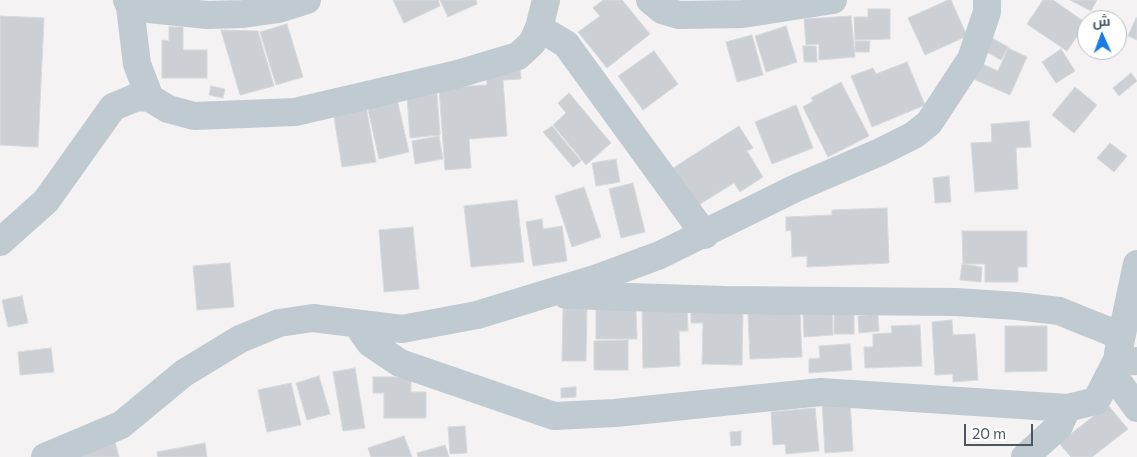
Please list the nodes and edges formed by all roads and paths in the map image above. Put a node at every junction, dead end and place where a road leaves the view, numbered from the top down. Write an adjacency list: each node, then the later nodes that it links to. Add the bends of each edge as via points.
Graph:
1 (307, 0): 6 (street, via 279,9 207,15)
2 (546, 0): 7 (street)
3 (650, 0): 4 (street, via 662,10 679,15 743,14)
4 (833, 0)
5 (988, 0): 9 (street, via 971,59 929,123 914,135 880,152 796,188)
6 (129, 3): 8 (street, via 137,64)
7 (539, 28): 8 (street, via 532,43 518,56 458,74 295,112 194,116 168,109); 9 (street, via 566,44)
8 (150, 98): 10 (street, via 137,97 113,107 46,201)
9 (705, 234): 12 (street, via 660,255)
10 (0, 242)
11 (1137, 264): 14 (street)
12 (544, 294): 13 (street, via 477,315 402,329); 14 (street, via 1016,306 1060,311)
13 (356, 323): 15 (street, via 370,343 400,362 554,416 821,392); 17 (street, via 313,318 279,323 240,339 184,374 121,425)
14 (1121, 358): 15 (street, via 1096,401); 16 (street)
15 (1067, 408): 18 (street, via 1059,426)
16 (1137, 408)
17 (45, 457)
18 (1025, 457)

